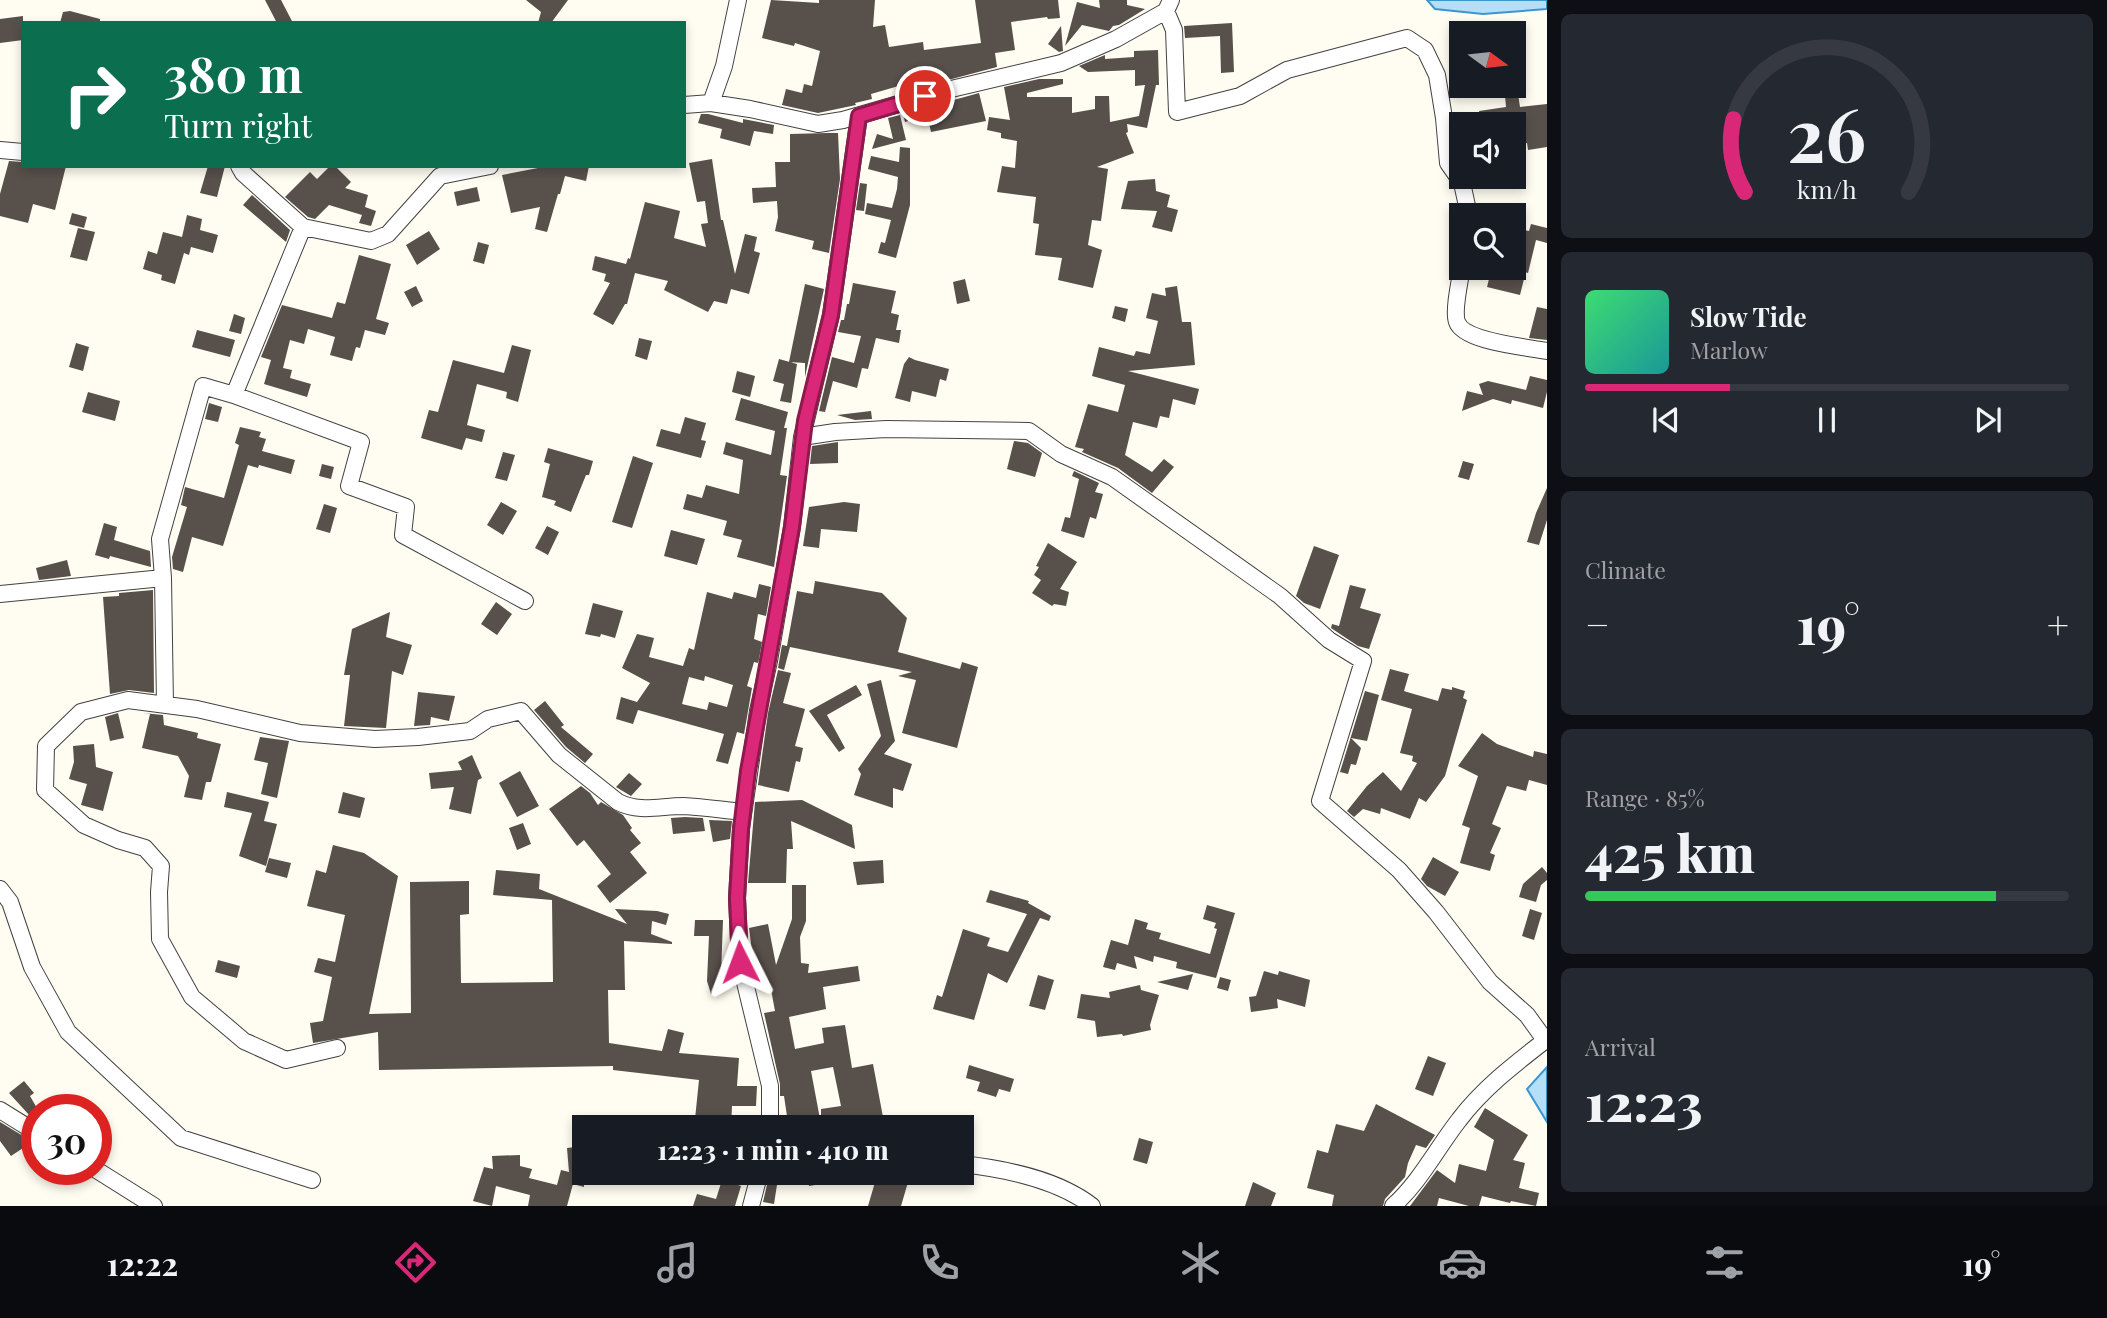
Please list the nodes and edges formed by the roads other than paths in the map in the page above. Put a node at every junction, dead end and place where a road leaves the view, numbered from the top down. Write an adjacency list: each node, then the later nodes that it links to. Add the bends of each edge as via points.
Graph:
1 (738, 0): 3 (street)
2 (1169, 6): 5 (street, via 1116,39 1061,63); 10 (street, via 1177,112 1240,96 1287,70 1407,38 1425,50 1437,75 1448,163 1462,183)
3 (711, 103): 4 (street); 5 (street, via 818,124)
4 (686, 105)
5 (859, 116): 15 (street, via 831,315)
6 (0, 150): 7 (street)
7 (21, 152)
8 (240, 168): 11 (street)
9 (480, 168): 11 (street, via 440,176 388,234 371,241)
10 (1466, 203)
11 (303, 227): 14 (street)
12 (1460, 280): 13 (street, via 1455,319 1461,329 1483,340)
13 (1547, 351)
14 (234, 395): 16 (street, via 203,386 160,539); 18 (street, via 361,442 349,486 406,507 402,534)
15 (802, 437): 20 (street, via 792,527); 22 (street, via 887,429 1028,431 1061,454 1112,477 1363,661 1320,801 1399,870 1490,982 1527,1015)
16 (163, 578): 17 (street); 19 (street)
17 (0, 594)
18 (525, 601)
19 (165, 705): 20 (street, via 300,733 375,739 470,731 488,719 521,711 559,755 627,807); 23 (street, via 128,699 81,712 46,746 45,790 84,825 145,848 161,866 160,939 192,998 244,1041 286,1060)
20 (743, 812): 25 (street, via 737,898 740,962 770,1086)
21 (0, 889): 29 (street, via 10,902 32,967 68,1032 181,1138)
22 (1546, 1040): 34 (street, via 1504,1073 1460,1118)
23 (337, 1048)
24 (0, 1110): 26 (street)
25 (770, 1115)
26 (21, 1123)
27 (974, 1166): 33 (street, via 1032,1177)
28 (112, 1180): 31 (street)
29 (312, 1180)
30 (757, 1185): 32 (street)
31 (154, 1206)
32 (751, 1206)
33 (1093, 1206)
34 (1393, 1206)

